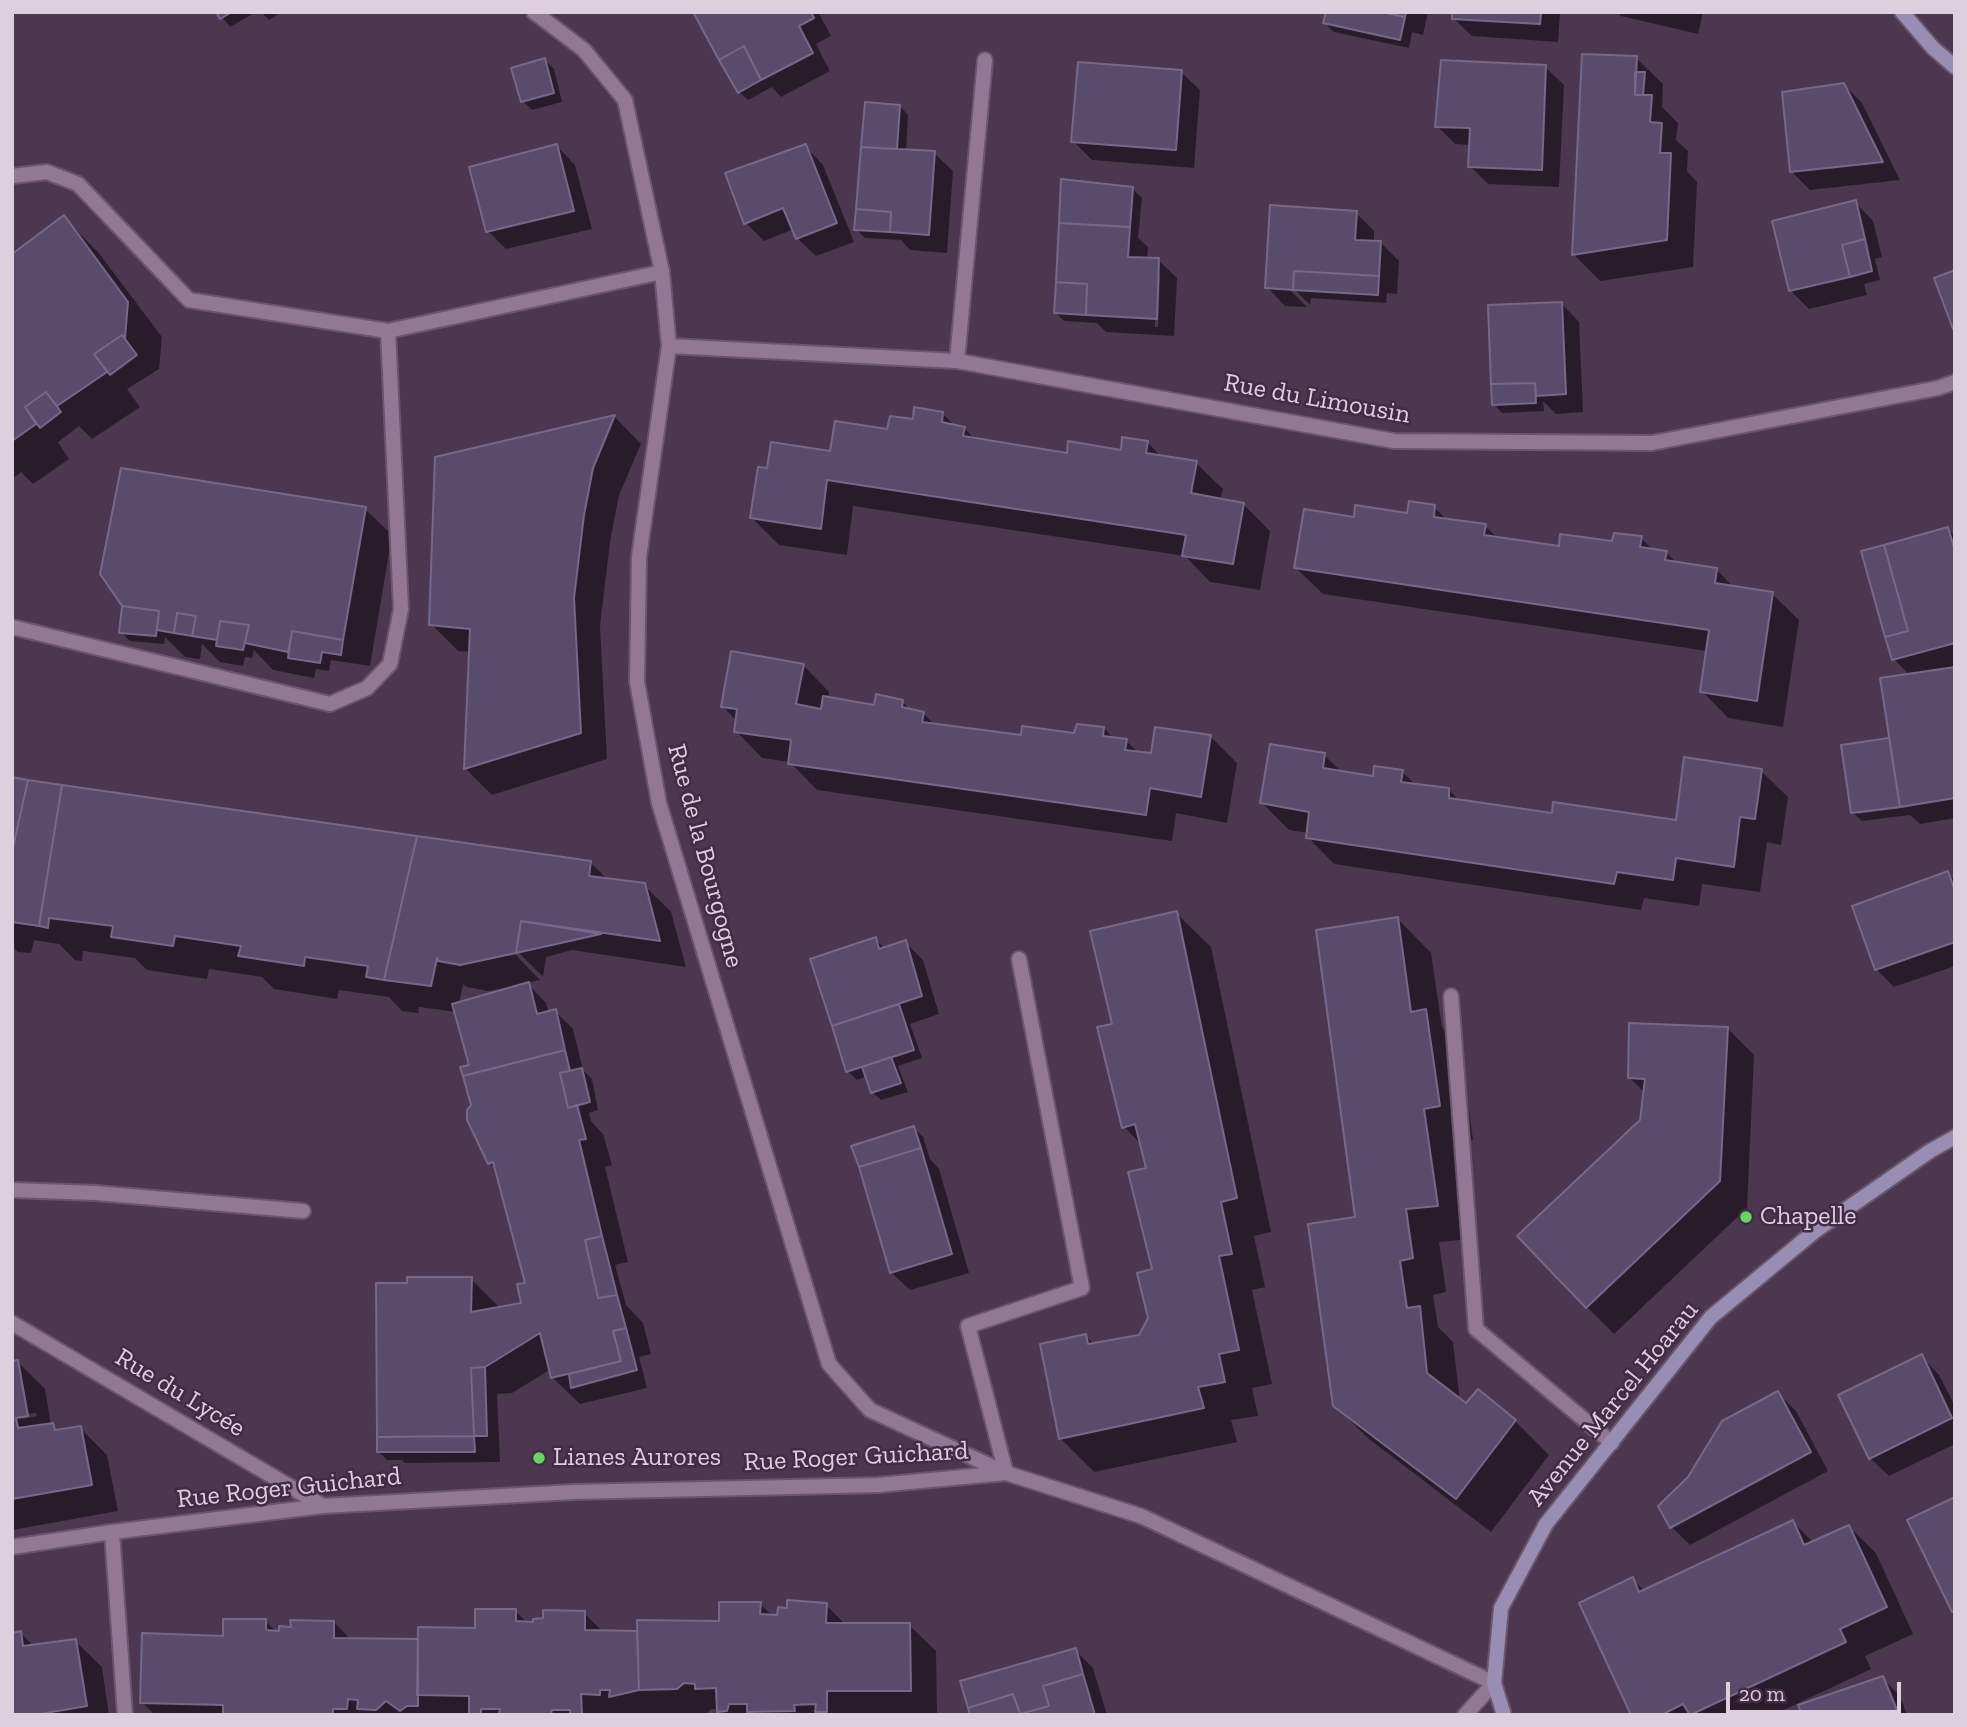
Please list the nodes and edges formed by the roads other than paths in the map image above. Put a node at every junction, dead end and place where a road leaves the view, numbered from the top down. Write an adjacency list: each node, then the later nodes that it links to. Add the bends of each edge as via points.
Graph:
1 (534, 12): 6 (street, Rue de la Bourgogne, via 584,50 625,100)
2 (1902, 12): 4 (main road)
3 (985, 60): 9 (street)
4 (1955, 66)
5 (12, 176): 7 (street, via 47,172 78,184 189,300)
6 (662, 272): 7 (street); 8 (street, Rue de la Bourgogne)
7 (388, 331): 11 (street, via 401,609 390,664 367,688 330,704)
8 (668, 346): 9 (street, Rue du Limousin); 19 (street, Rue de la Bourgogne, via 639,558 637,682 663,816 829,1364 870,1410)
9 (957, 361): 10 (street, Rue du Limousin, via 1394,441 1652,443)
10 (1955, 382)
11 (12, 627)
12 (1019, 958): 19 (street, via 1082,1287 968,1326)
13 (1451, 996): 18 (street, via 1476,1329)
14 (1955, 1137): 18 (main road, Avenue Marcel Hoarau, via 1815,1231 1711,1317)
15 (12, 1190): 16 (street)
16 (303, 1211)
17 (12, 1323): 20 (street, Rue du Lycée)
18 (1612, 1443): 23 (main road, Avenue Marcel Hoarau, via 1546,1524 1501,1608)
19 (1006, 1473): 20 (street, Rue Roger Guichard, via 878,1485 573,1492); 23 (street, Rue Roger Guichard, via 1141,1516)
20 (323, 1506): 21 (street, Rue Roger Guichard)
21 (112, 1532): 22 (street, Rue Roger Guichard); 24 (street)
22 (12, 1547)
23 (1494, 1683): 25 (street); 26 (main road)
24 (125, 1715)
25 (1465, 1715)
26 (1504, 1715)

